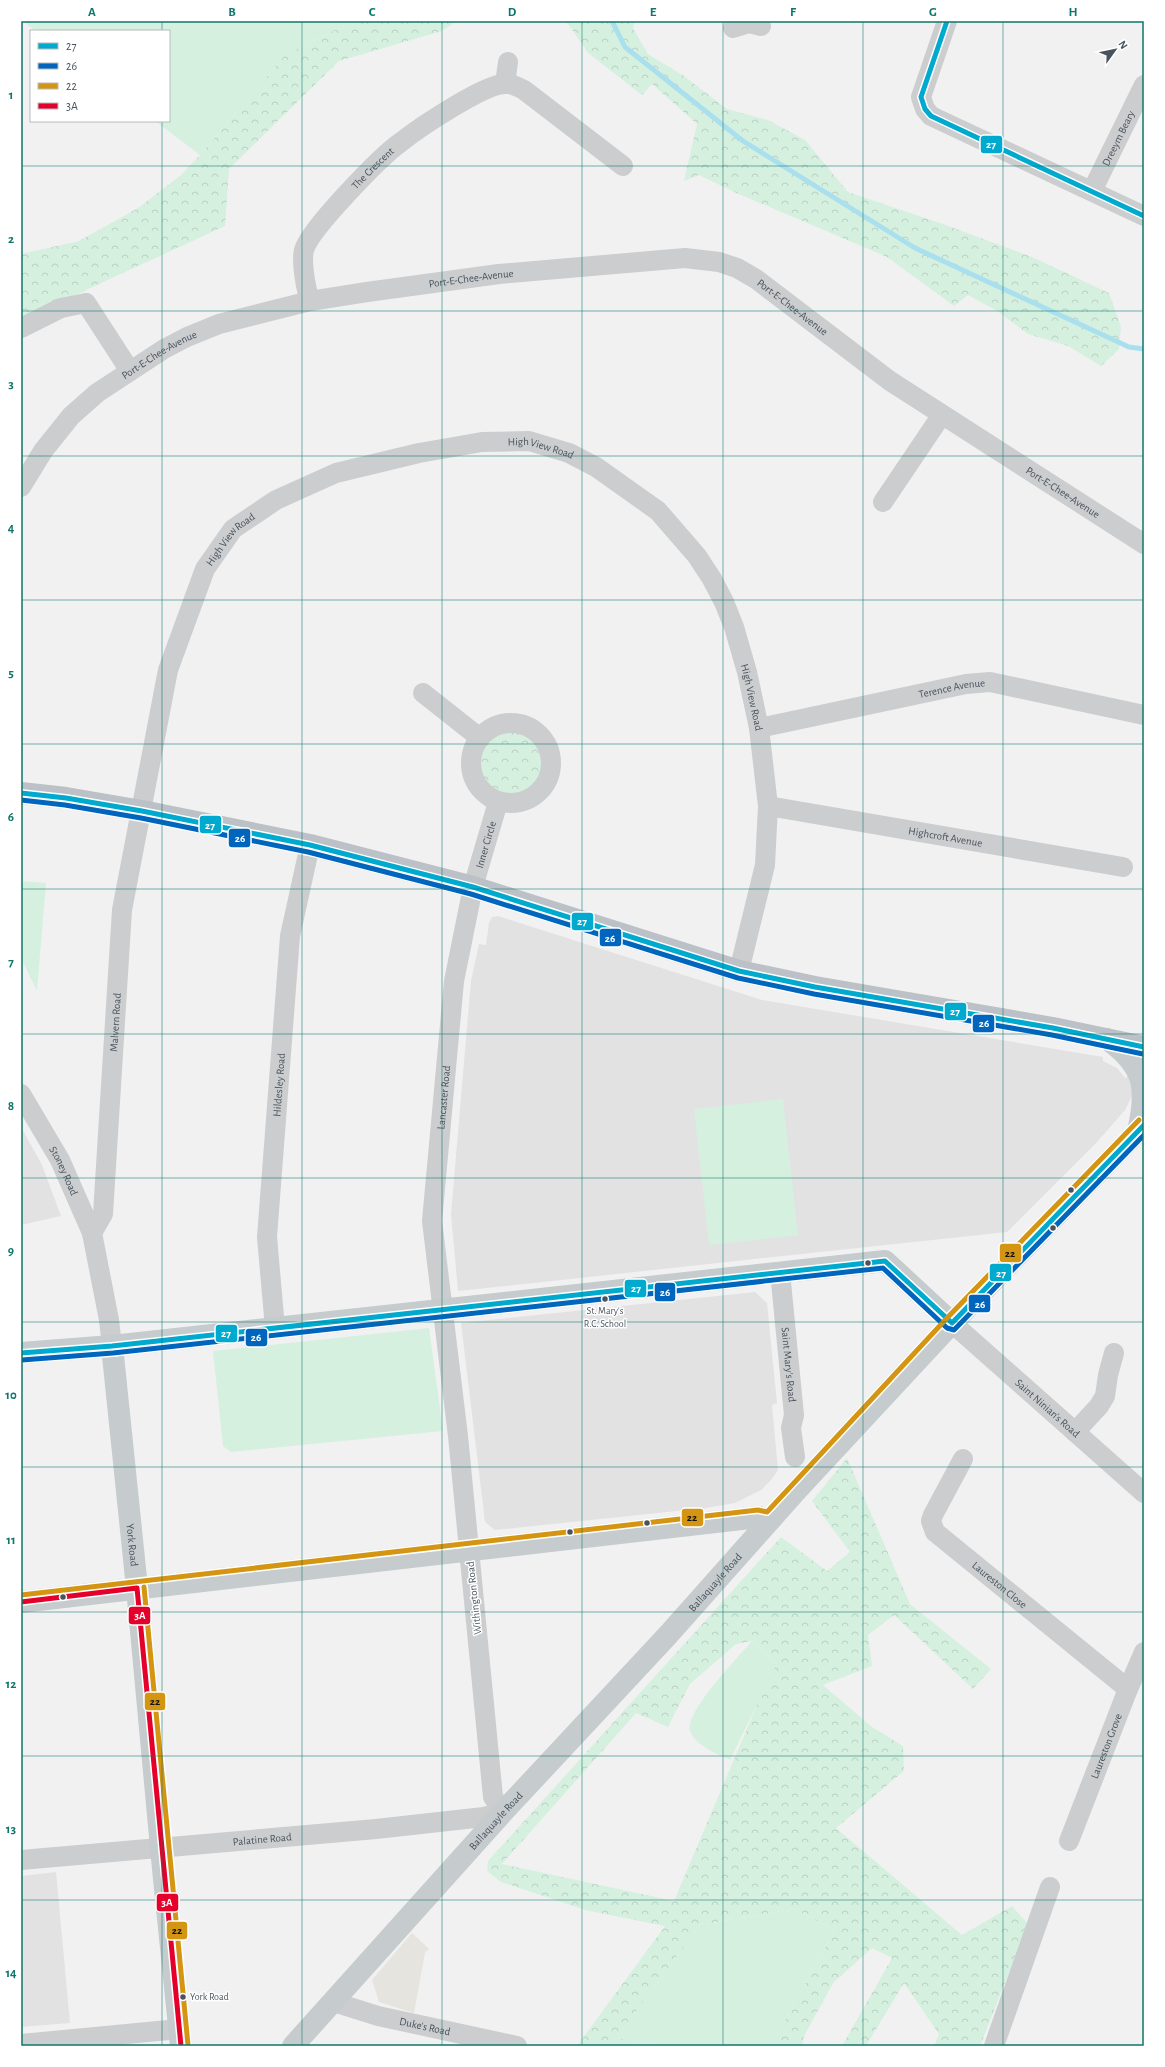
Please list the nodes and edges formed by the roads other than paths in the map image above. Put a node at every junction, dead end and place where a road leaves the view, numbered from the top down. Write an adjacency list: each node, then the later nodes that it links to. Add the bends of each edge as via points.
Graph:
1 (947, 21): 6 (street, via 921,97 931,116)
2 (508, 62): 3 (street)
3 (505, 84): 5 (street, via 524,90 538,99); 8 (street, The Crescent, via 496,85 470,97 401,141 329,213 312,234 304,251)
4 (1144, 85): 6 (street, Dreeym Beary)
5 (623, 166)
6 (1092, 192): 7 (street)
7 (1144, 216)
8 (310, 301): 10 (street, Port-E-Chee-Avenue, via 219,324 187,336); 11 (street, Port-E-Chee-Avenue, via 499,274 685,258 719,262 737,268 756,279 890,381)
9 (21, 328): 10 (street, via 61,308 86,303)
10 (130, 370): 12 (street, Port-E-Chee-Avenue, via 71,416 43,451)
11 (941, 416): 13 (street); 14 (street, Port-E-Chee-Avenue)
12 (21, 487)
13 (883, 502)
14 (1144, 544)
15 (423, 693): 18 (street)
16 (1144, 715): 17 (street, Terence Avenue, via 990,682 966,684)
17 (759, 728): 21 (street, High View Road); 22 (street, High View Road, via 747,672 724,602 697,556 658,512 596,467 569,453 529,441 482,442 336,472 276,500 233,529 205,569 168,670)
18 (480, 738): 20 (street, via 473,749 472,775 487,796); 20 (street, via 499,724 522,724 533,729 548,746 551,769 548,780 541,790 522,802)
19 (21, 793): 22 (highway)
20 (498, 802): 25 (street, Inner Circle)
21 (768, 806): 24 (street, Highcroft Avenue); 26 (street, High View Road, via 765,865)
22 (142, 811): 23 (highway); 31 (street, Malvern Road, via 122,917 103,1214)
23 (310, 844): 25 (highway); 36 (street, Hildesley Road, via 290,936 267,1237)
24 (1123, 866)
25 (473, 887): 26 (highway); 34 (street, Lancaster Road, via 454,981 432,1221)
26 (739, 971): 27 (highway)
27 (1107, 1039): 28 (highway); 30 (main road, via 1131,1058 1138,1069 1142,1086)
28 (1144, 1047)
29 (21, 1094): 31 (street, Stoney Road, via 60,1160)
30 (1141, 1128): 35 (main road, Ballaquayle Road)
31 (92, 1233): 32 (street, Stoney Road)
32 (96, 1253): 37 (street, York Road)
33 (780, 1272): 34 (main road); 35 (main road, via 885,1261); 41 (street, Saint Mary's Road, via 794,1415 791,1428)
34 (443, 1309): 36 (main road); 45 (street, Withington Road)
35 (952, 1323): 40 (street, Saint Ninian's Road); 44 (main road, Ballaquayle Road)
36 (275, 1328): 37 (main road)
37 (112, 1346): 38 (main road); 46 (main road, York Road)
38 (21, 1353)
39 (1114, 1353): 40 (street, via 1105,1396)
40 (1075, 1432): 43 (street, Saint Ninian's Road)
41 (795, 1456)
42 (963, 1459): 49 (street, Laureston Close, via 933,1515 931,1521 935,1532)
43 (1144, 1493)
44 (769, 1520): 45 (main road, via 759,1517); 50 (main road, Ballaquayle Road, via 668,1635)
45 (469, 1551): 46 (main road); 50 (street, Withington Road, via 493,1798)
46 (137, 1588): 47 (main road); 52 (main road, York Road)
47 (21, 1602)
48 (1144, 1652): 49 (street, Laureston Grove)
49 (1128, 1689): 51 (street, Laureston Grove)
50 (503, 1812): 52 (street, Palatine Road, via 484,1818); 55 (main road, Ballaquayle Road)
51 (1069, 1841)
52 (161, 1849): 53 (street, Palatine Road); 56 (main road, York Road)
53 (21, 1860)
54 (1050, 1888): 62 (street)
55 (335, 1999): 58 (street, Duke's Road, via 340,2004 378,2016); 60 (main road, Ballaquayle Road)
56 (180, 2037): 57 (street); 59 (main road)
57 (21, 2044)
58 (495, 2044): 61 (street, Duke's Road)
59 (195, 2046)
60 (293, 2046)
61 (517, 2046)
62 (994, 2046)

